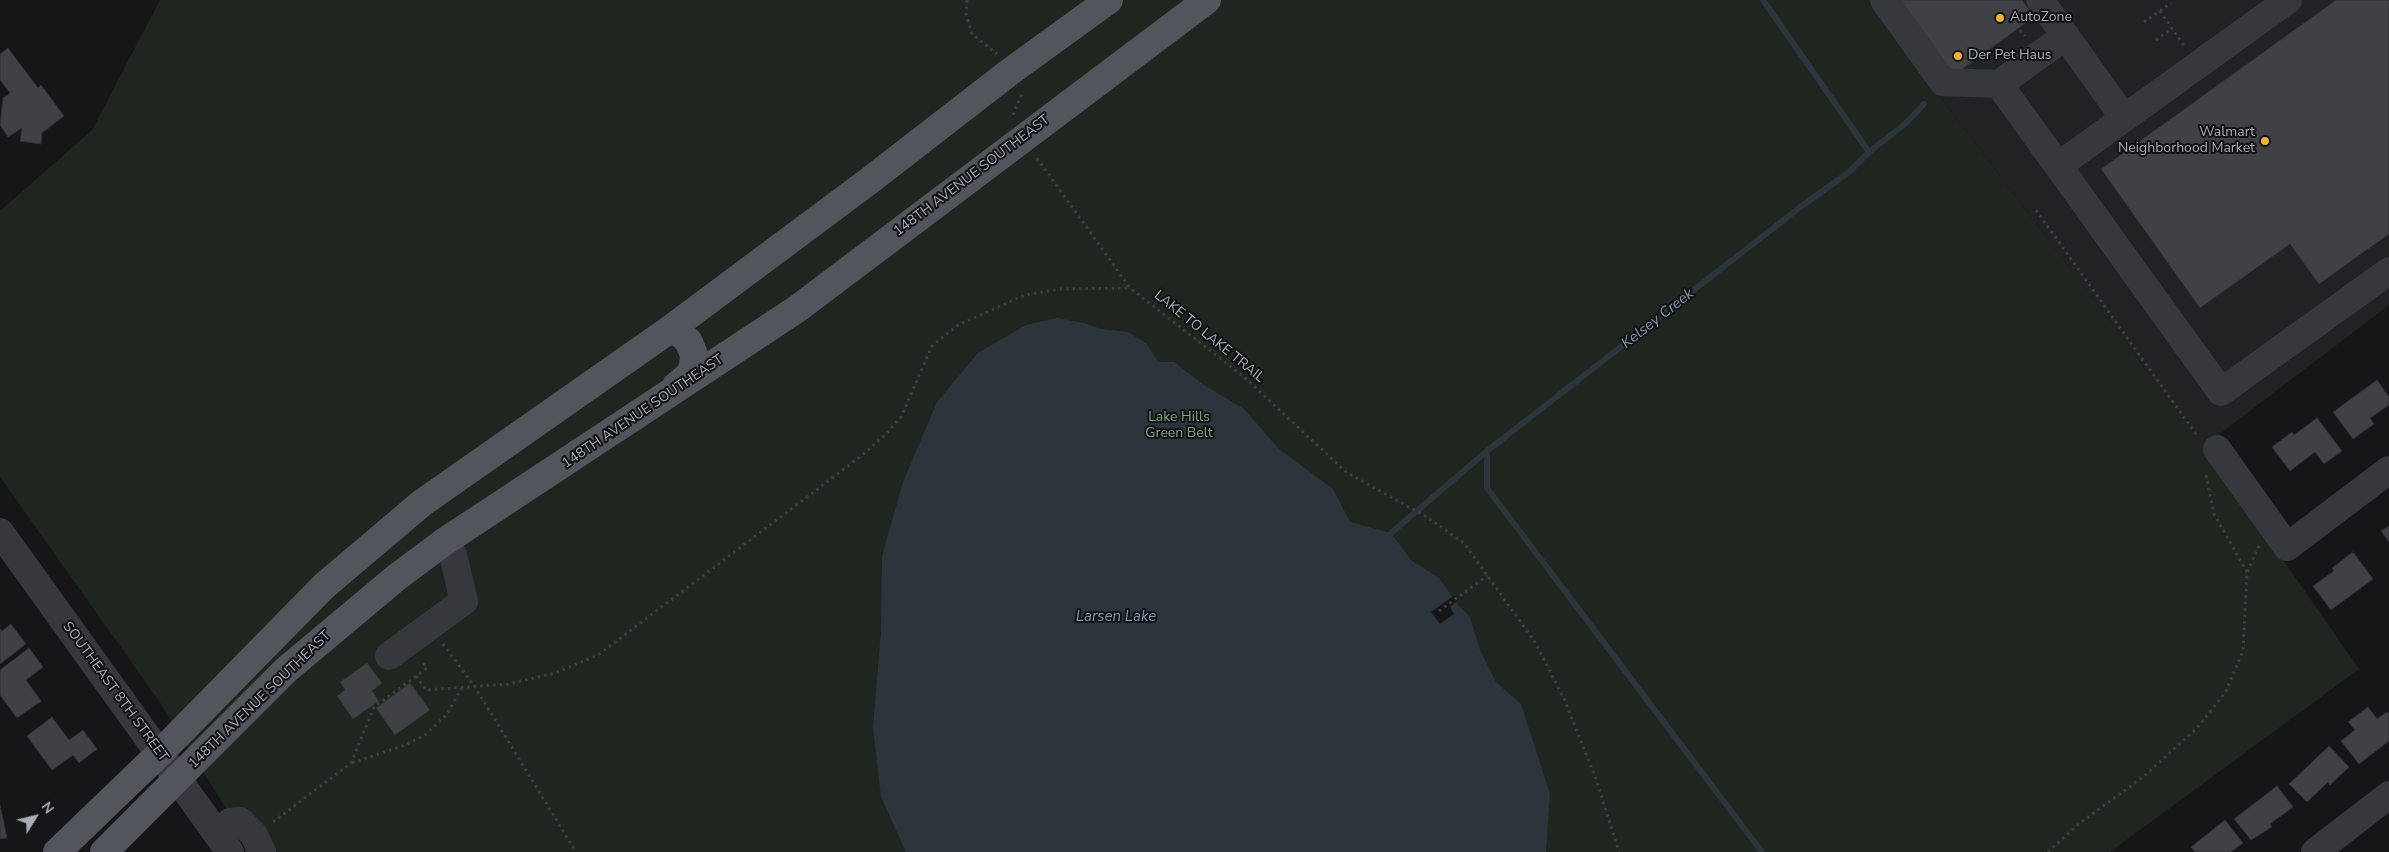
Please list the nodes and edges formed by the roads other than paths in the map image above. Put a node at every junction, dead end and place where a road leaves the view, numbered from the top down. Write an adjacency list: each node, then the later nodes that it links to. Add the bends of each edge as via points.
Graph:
1 (1109, 0): 11 (main road)
2 (1207, 0): 12 (main road, 148TH AVENUE SOUTHEAST, via 796,309)
3 (1884, 0): 7 (street, via 1943,82)
4 (2040, 0): 6 (street)
5 (2288, 0): 8 (street)
6 (2066, 36): 7 (street); 8 (street)
7 (1999, 84): 9 (street)
8 (2124, 118): 9 (street)
9 (2058, 166): 10 (street, via 2221,392)
10 (2389, 271)
11 (669, 330): 12 (main road, via 681,334 689,342 694,355 693,367 688,376); 18 (main road, via 422,503 372,543 317,592)
12 (661, 400): 16 (main road, 148TH AVENUE SOUTHEAST)
13 (2207, 455): 14 (street, via 2287,547)
14 (2389, 470)
15 (0, 532): 18 (street, SOUTHEAST 8TH STREET)
16 (444, 542): 17 (street, via 453,555 464,601); 19 (main road, 148TH AVENUE SOUTHEAST, via 355,610 293,664)
17 (399, 649)
18 (160, 753): 19 (street, SOUTHEAST 8TH STREET); 22 (main road)
19 (178, 779): 21 (street, SOUTHEAST 8TH STREET); 23 (main road, 148TH AVENUE SOUTHEAST)
20 (2389, 796): 25 (street)
21 (223, 842): 24 (street, via 230,822 240,821 254,835)
22 (57, 852)
23 (104, 852)
24 (262, 852)
25 (2315, 852)

